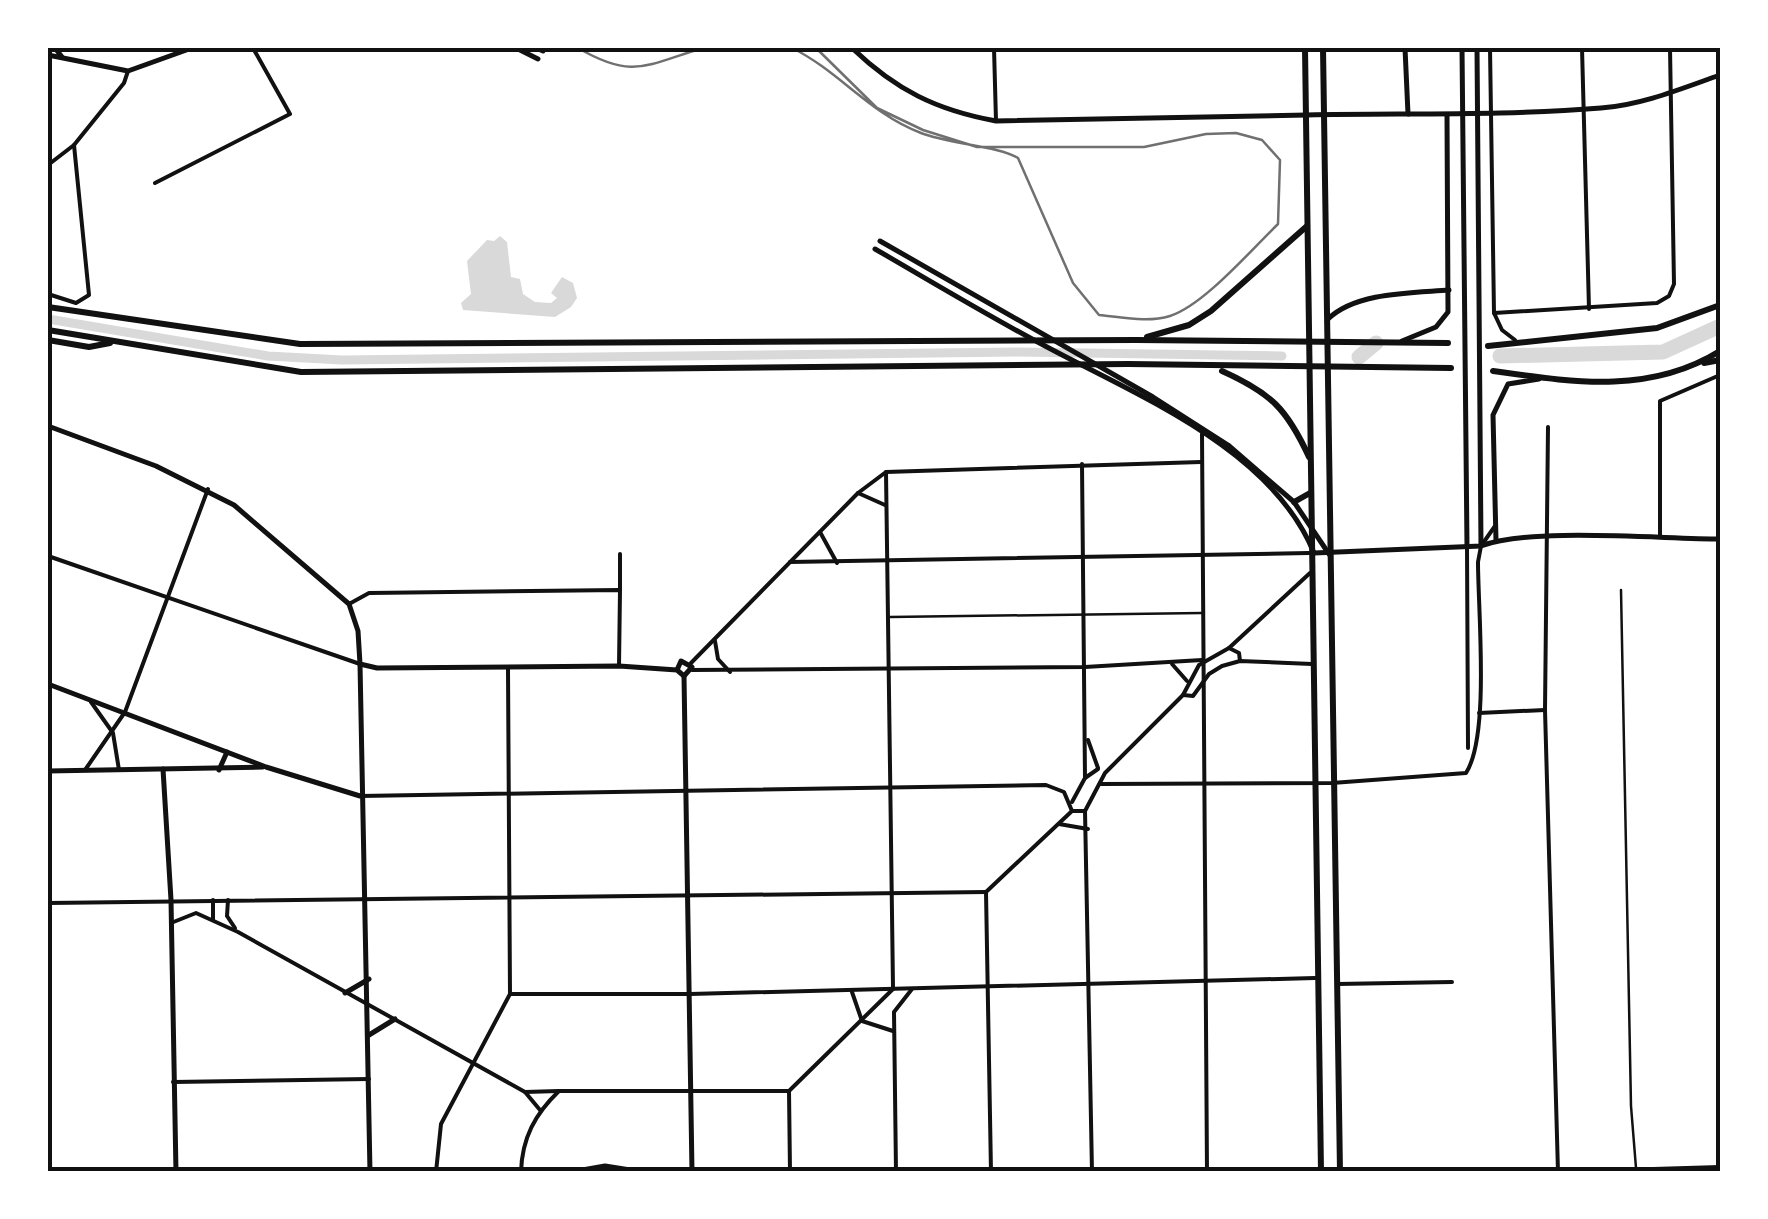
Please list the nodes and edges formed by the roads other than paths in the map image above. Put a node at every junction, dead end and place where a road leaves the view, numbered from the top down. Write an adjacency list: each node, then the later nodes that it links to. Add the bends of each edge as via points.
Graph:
1 (55, 48): 16 (main road)
2 (192, 48): 18 (main road)
3 (252, 48): 36 (street, via 290,114)
4 (516, 48): 17 (main road)
5 (852, 48): 31 (main road, via 917,99)
6 (994, 48): 31 (street)
7 (1305, 48): 29 (main road)
8 (1323, 48): 25 (main road)
9 (1406, 48): 26 (main road)
10 (1462, 48): 27 (main road)
11 (1477, 48): 20 (main road)
12 (1490, 48): 21 (street)
13 (1582, 48): 23 (street)
14 (1670, 48): 22 (street)
15 (48, 55): 16 (main road)
16 (62, 57): 18 (main road)
17 (538, 59)
18 (128, 71): 32 (street)
19 (1720, 74): 22 (main road)
20 (1477, 80): 21 (street); 28 (main road)
21 (1490, 80): 24 (street)
22 (1671, 93): 23 (main road); 44 (street, via 1674,284 1657,303)
23 (1582, 108): 24 (main road); 44 (street)
24 (1490, 112): 28 (main road); 45 (street)
25 (1326, 114): 26 (main road); 29 (main road); 46 (main road)
26 (1408, 114): 30 (main road)
27 (1463, 114): 28 (main road); 30 (main road); 33 (main road)
28 (1477, 114): 83 (main road)
29 (1307, 115): 31 (main road); 37 (main road)
30 (1447, 116): 35 (main road)
31 (996, 121)
32 (74, 146): 34 (street); 41 (street, via 90,288 76,303)
33 (1462, 154): 35 (main road); 84 (main road)
34 (48, 165)
35 (1449, 177): 40 (main road)
36 (155, 183)
37 (1308, 225): 49 (main road, via 1200,318); 67 (main road)
38 (880, 241): 63 (main road)
39 (874, 248): 63 (main road)
40 (1449, 290): 46 (main road, via 1339,308); 52 (main road, via 1448,312 1436,327)
41 (48, 294)
42 (1720, 305): 51 (main road, via 1657,328)
43 (48, 307): 49 (main road, via 300,344)
44 (1589, 310): 45 (street)
45 (1494, 313): 51 (street, via 1502,330)
46 (1326, 322): 87 (main road)
47 (48, 330): 50 (main road)
48 (48, 340): 50 (main road, via 89,347)
49 (1136, 340): 52 (main road)
50 (118, 342): 59 (main road, via 301,372 1108,364)
51 (1520, 342): 54 (main road)
52 (1397, 343): 53 (main road)
53 (1448, 344)
54 (1488, 346)
55 (1720, 351): 57 (main road)
56 (1720, 360): 57 (main road)
57 (1698, 364): 62 (main road, via 1627,383)
58 (1452, 368): 59 (main road)
59 (1216, 369): 67 (main road, via 1254,385 1287,413)
60 (1493, 370): 62 (main road)
61 (1720, 375): 80 (street, via 1660,401)
62 (1548, 377): 76 (main road, via 1508,384 1493,415)
63 (1151, 400): 66 (main road); 74 (main road, via 1228,444)
64 (48, 426): 71 (main road)
65 (1548, 427): 79 (street)
66 (1202, 434): 68 (street); 85 (main road, via 1292,511)
67 (1310, 461): 72 (main road)
68 (1201, 462): 69 (street); 89 (street)
69 (1082, 464): 70 (street); 88 (street)
70 (886, 472): 73 (street); 75 (street)
71 (208, 489): 97 (street); 98 (main road)
72 (1311, 492): 74 (main road); 78 (main road)
73 (858, 493): 75 (street); 77 (street)
74 (1294, 502): 78 (main road)
75 (885, 505): 91 (street)
76 (1495, 526): 82 (main road); 83 (street)
77 (820, 531): 92 (street); 93 (street)
78 (1313, 532): 85 (main road); 87 (main road)
79 (1548, 537): 80 (main road); 82 (main road); 122 (street)
80 (1660, 539): 81 (main road)
81 (1720, 539)
82 (1496, 541): 83 (main road)
83 (1481, 546): 84 (main road); 124 (street)
84 (1468, 547): 87 (main road); 127 (street)
85 (1314, 553): 87 (main road); 89 (street); 94 (main road)
86 (620, 554): 95 (street)
87 (1329, 554): 139 (main road)
88 (1084, 555): 89 (street); 91 (street); 100 (street)
89 (1203, 555): 99 (street)
90 (48, 556): 97 (street)
91 (887, 558): 93 (street); 101 (street)
92 (790, 562): 93 (street); 102 (street)
93 (837, 562)
94 (1314, 569): 103 (street); 108 (main road)
95 (620, 590): 98 (street, via 370,593); 109 (street)
96 (1621, 590): 194 (lane)
97 (168, 595): 106 (street); 123 (street)
98 (349, 604): 106 (main road)
99 (1203, 613): 100 (lane); 104 (street)
100 (1084, 615): 101 (lane); 110 (street)
101 (887, 617): 114 (street)
102 (715, 640): 111 (street); 115 (street)
103 (1229, 648): 104 (street); 105 (street)
104 (1204, 660): 107 (street); 117 (street); 118 (street)
105 (1240, 662): 108 (street); 118 (street, via 1216,668)
106 (360, 664): 112 (main road); 144 (main road)
107 (1172, 664): 110 (street); 117 (street)
108 (1315, 664): 141 (main road)
109 (619, 666): 112 (main road); 113 (main road)
110 (1085, 666): 114 (street); 126 (street)
111 (692, 667): 113 (main road, via 681,661); 115 (street); 116 (main road)
112 (508, 669): 145 (street)
113 (677, 670): 116 (main road)
114 (888, 670): 115 (street); 142 (street)
115 (730, 672)
116 (684, 676): 143 (main road)
117 (1187, 681): 121 (street)
118 (1203, 682): 121 (street, via 1193,696); 138 (street)
119 (48, 684): 120 (main road)
120 (84, 695): 123 (main road); 125 (street)
121 (1183, 695): 136 (street)
122 (1545, 710): 124 (street); 209 (street)
123 (125, 712): 125 (street); 128 (main road)
124 (1479, 713): 139 (street, via 1474,762 1466,774)
125 (113, 733): 131 (street); 132 (street)
126 (1087, 735): 130 (street); 137 (street)
127 (1468, 748)
128 (227, 752): 129 (main road); 134 (main road)
129 (266, 767): 134 (main road); 144 (main road)
130 (1098, 768): 136 (street); 137 (street)
131 (84, 770): 132 (main road); 135 (main road)
132 (118, 770): 133 (main road)
133 (164, 770): 134 (main road); 158 (main road)
134 (220, 770)
135 (48, 771)
136 (1106, 773): 140 (street)
137 (1085, 778): 146 (street)
138 (1202, 783): 140 (street); 141 (street); 168 (street)
139 (1332, 783): 141 (street); 172 (main road)
140 (1101, 784): 148 (street)
141 (1316, 784): 166 (main road)
142 (890, 788): 143 (street); 146 (street, via 1046,786); 151 (street)
143 (687, 792): 145 (street); 154 (main road)
144 (360, 796): 145 (street); 155 (main road)
145 (508, 796): 156 (street)
146 (1072, 802): 147 (street)
147 (1072, 811): 148 (street); 149 (street)
148 (1085, 812): 150 (street)
149 (1060, 824): 150 (street); 153 (street)
150 (1088, 829): 169 (street)
151 (892, 892): 152 (street); 154 (street); 161 (street)
152 (905, 892): 153 (street); 161 (street)
153 (986, 892): 165 (street)
154 (688, 895): 156 (street); 179 (main road)
155 (366, 897): 156 (street); 157 (street); 167 (main road)
156 (510, 898): 178 (street)
157 (228, 899): 159 (street); 164 (street, via 227,916)
158 (171, 900): 159 (street); 160 (street); 163 (main road)
159 (212, 900): 162 (street)
160 (48, 903)
161 (891, 904): 174 (street)
162 (214, 920): 163 (street, via 196,914); 164 (street)
163 (171, 923): 187 (main road)
164 (238, 932): 177 (street)
165 (987, 973): 171 (street); 173 (street)
166 (1318, 978): 168 (street); 207 (main road)
167 (369, 979): 177 (main road); 180 (main road)
168 (1206, 979): 169 (street); 206 (street)
169 (1092, 981): 171 (street); 205 (street)
170 (1452, 982): 172 (street)
171 (987, 984): 173 (street); 204 (street)
172 (1334, 984): 208 (main road)
173 (974, 986): 175 (street)
174 (893, 988): 175 (street); 176 (street); 182 (street)
175 (912, 989): 183 (street, via 898,1003)
176 (850, 990): 179 (street); 182 (street)
177 (346, 992): 180 (street)
178 (510, 994): 179 (street); 185 (street)
179 (690, 994): 188 (main road)
180 (369, 1006): 181 (street); 184 (main road)
181 (396, 1019): 184 (main road); 185 (street)
182 (862, 1021): 183 (street); 191 (street)
183 (894, 1031): 203 (street)
184 (369, 1035): 186 (main road)
185 (473, 1064): 189 (street); 197 (street, via 441,1124)
186 (369, 1079): 187 (street); 196 (main road)
187 (174, 1082): 195 (main road)
188 (692, 1090): 190 (street); 191 (street); 201 (main road)
189 (524, 1092): 190 (street); 192 (street)
190 (559, 1092): 192 (street)
191 (788, 1092): 202 (street)
192 (540, 1110): 198 (street, via 526,1137)
193 (1720, 1168): 194 (main road)
194 (1636, 1171): 210 (main road)
195 (176, 1172)
196 (370, 1172)
197 (436, 1172)
198 (521, 1172)
199 (570, 1172): 200 (main road, via 605,1166)
200 (642, 1172)
201 (692, 1172)
202 (790, 1172)
203 (896, 1172)
204 (991, 1172)
205 (1092, 1172)
206 (1207, 1172)
207 (1321, 1172)
208 (1340, 1172)
209 (1558, 1172)
210 (1587, 1172)

